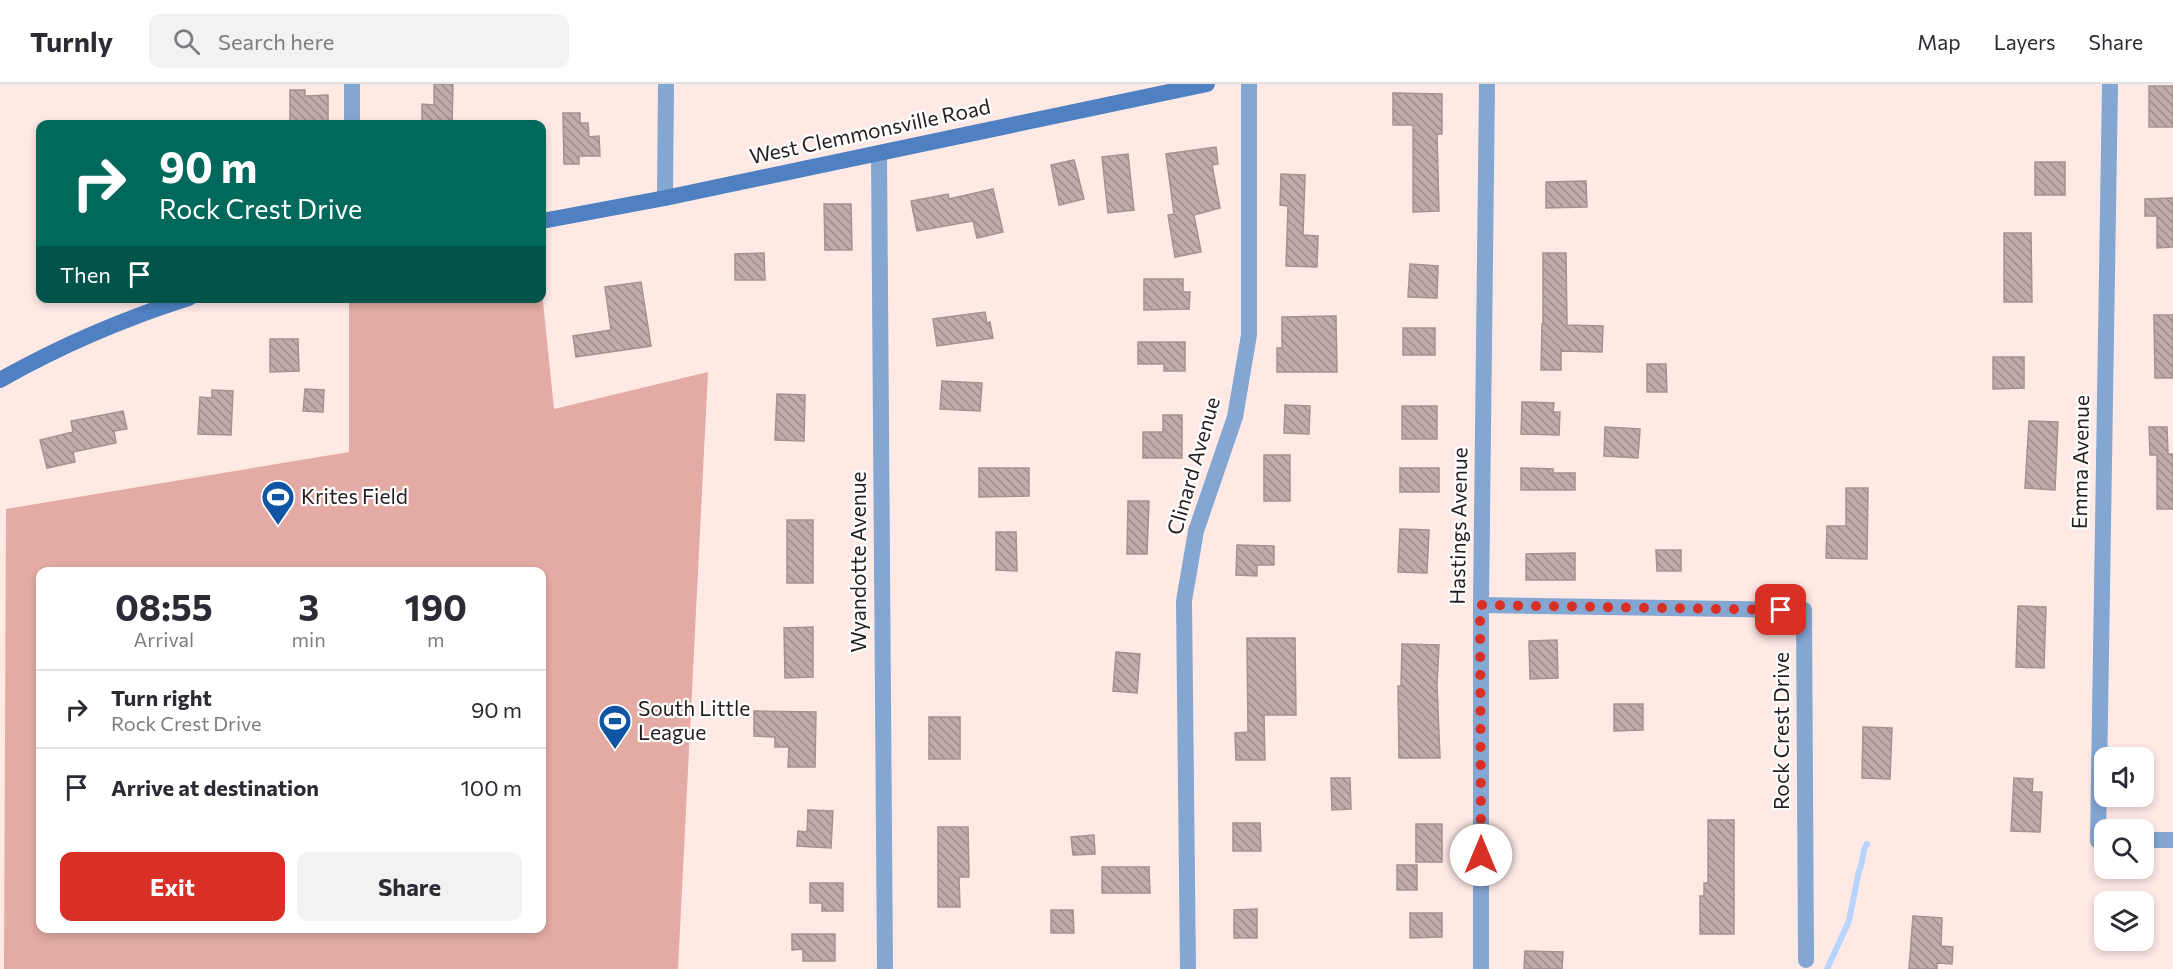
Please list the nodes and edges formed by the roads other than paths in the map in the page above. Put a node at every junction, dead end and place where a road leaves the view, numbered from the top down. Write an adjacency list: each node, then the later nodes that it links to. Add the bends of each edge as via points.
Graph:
1 (352, 84): 7 (street)
2 (666, 84): 9 (street)
3 (1208, 84): 8 (main road, West Clemmonsville Road)
4 (1249, 84): 19 (street, Clinard Avenue, via 1249,335 1234,417 1196,531 1184,601)
5 (1487, 84): 13 (street, Hastings Avenue)
6 (2110, 84): 14 (street, Emma Avenue)
7 (352, 120)
8 (879, 154): 9 (main road, West Clemmonsville Road); 18 (street, Wyandotte Avenue)
9 (665, 198): 10 (main road, West Clemmonsville Road)
10 (546, 220)
11 (175, 303): 12 (main road, via 81,339)
12 (0, 381)
13 (1480, 605): 17 (street, Rock Crest Drive, via 1804,610); 20 (street, Hastings Avenue)
14 (2101, 819)
15 (2154, 840): 16 (street)
16 (2173, 840)
17 (1806, 960)
18 (885, 969)
19 (1188, 969)
20 (1482, 969)

